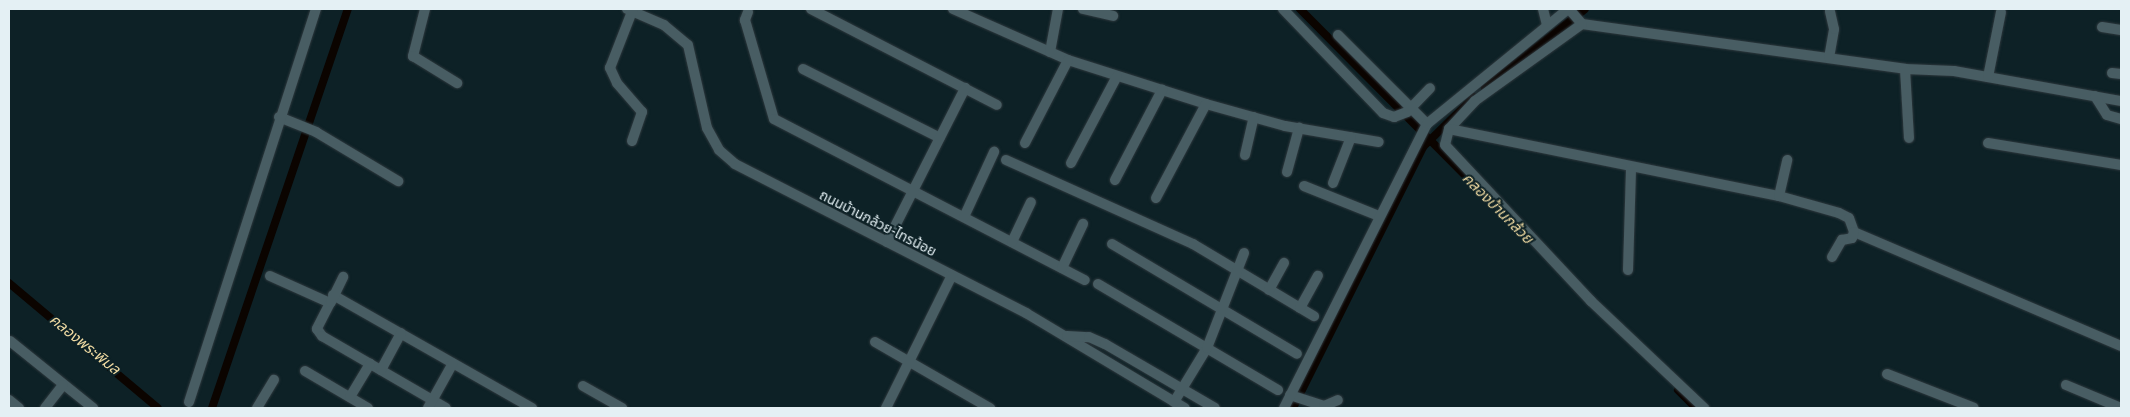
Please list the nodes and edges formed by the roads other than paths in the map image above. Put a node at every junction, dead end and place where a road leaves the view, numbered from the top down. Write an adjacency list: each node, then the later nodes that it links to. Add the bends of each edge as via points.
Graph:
1 (316, 9): 36 (street)
2 (425, 9): 27 (street, via 412,46 413,56 422,65)
3 (811, 9): 28 (street)
4 (953, 9): 20 (street)
5 (1058, 9): 20 (street)
6 (1083, 9): 14 (street)
7 (1283, 9): 35 (street, via 1384,112 1394,117)
8 (1543, 9): 16 (street)
9 (631, 10): 45 (street, via 610,68 617,83 642,112); 69 (street, ถนนบ้านกล้วย-ไทรน้อย, via 674,31 692,51 707,128 726,157)
10 (1570, 10): 15 (street); 16 (street)
11 (1830, 11): 21 (street, via 1834,29)
12 (748, 12): 61 (street, via 745,20 772,117)
13 (2001, 12): 26 (street)
14 (1113, 16)
15 (1580, 22): 21 (street); 41 (street, via 1475,101)
16 (1546, 25): 39 (street)
17 (2102, 28): 18 (street)
18 (2121, 30)
19 (1338, 35): 35 (street)
20 (1050, 52): 22 (street)
21 (1829, 58): 24 (street)
22 (1068, 60): 25 (street); 47 (street)
23 (803, 69): 43 (street)
24 (1905, 69): 26 (street); 44 (street)
25 (1117, 76): 30 (street); 53 (street)
26 (1988, 78): 31 (street)
27 (457, 83)
28 (965, 88): 34 (street); 43 (street)
29 (1430, 88): 35 (street)
30 (1162, 90): 33 (street); 58 (street)
31 (2095, 96): 32 (street); 38 (street, via 2107,115)
32 (2121, 101)
33 (1206, 104): 37 (street); 63 (street)
34 (997, 105)
35 (1409, 110): 39 (street)
36 (279, 117): 57 (street, via 316,132); 112 (street)
37 (1254, 117): 40 (street); 50 (street)
38 (2121, 119)
39 (1426, 126): 65 (street)
40 (1299, 128): 42 (street); 56 (street)
41 (1450, 129): 55 (street); 128 (street, via 1445,145 1450,151 1591,301)
42 (1351, 137): 46 (street); 59 (street)
43 (940, 138): 61 (street)
44 (1909, 138)
45 (632, 141)
46 (1379, 142)
47 (1025, 143)
48 (1988, 143): 54 (street)
49 (994, 152): 66 (street)
50 (1245, 155)
51 (1006, 160): 76 (street, via 1193,244)
52 (1787, 160): 62 (street)
53 (1071, 163)
54 (2121, 164)
55 (1632, 169): 62 (street); 77 (street)
56 (1287, 172)
57 (398, 180)
58 (1115, 180)
59 (1333, 184)
60 (1304, 186): 65 (street)
61 (913, 191): 66 (street); 69 (street)
62 (1779, 196): 68 (street, via 1844,215)
63 (1156, 198)
64 (1032, 202): 70 (street)
65 (1379, 216): 108 (street)
66 (964, 217): 70 (street)
67 (1082, 224): 75 (street)
68 (1854, 232): 73 (street, via 1852,238 1842,240); 93 (street)
69 (887, 242): 78 (street, ถนนบ้านกล้วย-ไทรน้อย)
70 (1012, 242): 75 (street)
71 (1112, 244): 87 (street)
72 (1244, 253): 76 (street)
73 (1832, 257)
74 (1284, 263): 84 (street)
75 (1062, 268): 82 (street)
76 (1236, 270): 84 (street); 87 (street)
77 (1628, 270)
78 (952, 275): 90 (street, ถนนบ้านกล้วย-ไทรน้อย); 96 (street)
79 (270, 276): 85 (street)
80 (1318, 276): 86 (street)
81 (343, 277): 85 (street)
82 (1086, 280)
83 (1098, 284): 94 (street)
84 (1269, 290): 86 (street)
85 (332, 299): 89 (street); 98 (street, via 318,332)
86 (1300, 308): 88 (street)
87 (1222, 310): 94 (street); 95 (street)
88 (1314, 316)
89 (401, 334): 97 (street); 99 (street)
90 (1066, 336): 106 (street, via 1089,337); 113 (street, ถนนบ้านกล้วย-ไทรน้อย)
91 (10, 341): 103 (street)
92 (875, 342): 96 (street)
93 (2121, 346)
94 (1207, 348): 106 (street); 107 (street)
95 (1297, 354)
96 (910, 360): 123 (street); 124 (street)
97 (453, 363): 114 (street); 115 (street)
98 (370, 364): 99 (street); 109 (street)
99 (381, 370): 114 (street)
100 (305, 371): 109 (street)
101 (1887, 374): 129 (street)
102 (274, 380): 119 (street)
103 (63, 384): 117 (street); 118 (street)
104 (2066, 385): 130 (street)
105 (583, 386): 122 (street)
106 (1182, 388): 113 (street); 126 (street)
107 (1278, 390)
108 (1291, 396): 111 (street, via 1304,403 1324,406); 127 (street)
109 (350, 397): 120 (street)
110 (9, 400): 116 (street)
111 (1338, 400)
112 (190, 402)
113 (1174, 402): 125 (street, ถนนบ้านกล้วย-ไทรน้อย)
114 (430, 404): 121 (street)
115 (526, 407)
116 (19, 408)
117 (45, 408)
118 (93, 408)
119 (257, 408)
120 (368, 408)
121 (446, 408)
122 (622, 408)
123 (886, 408)
124 (990, 408)
125 (1185, 408)
126 (1215, 408)
127 (1284, 408)
128 (1704, 408)
129 (1974, 408)
130 (2121, 408)

